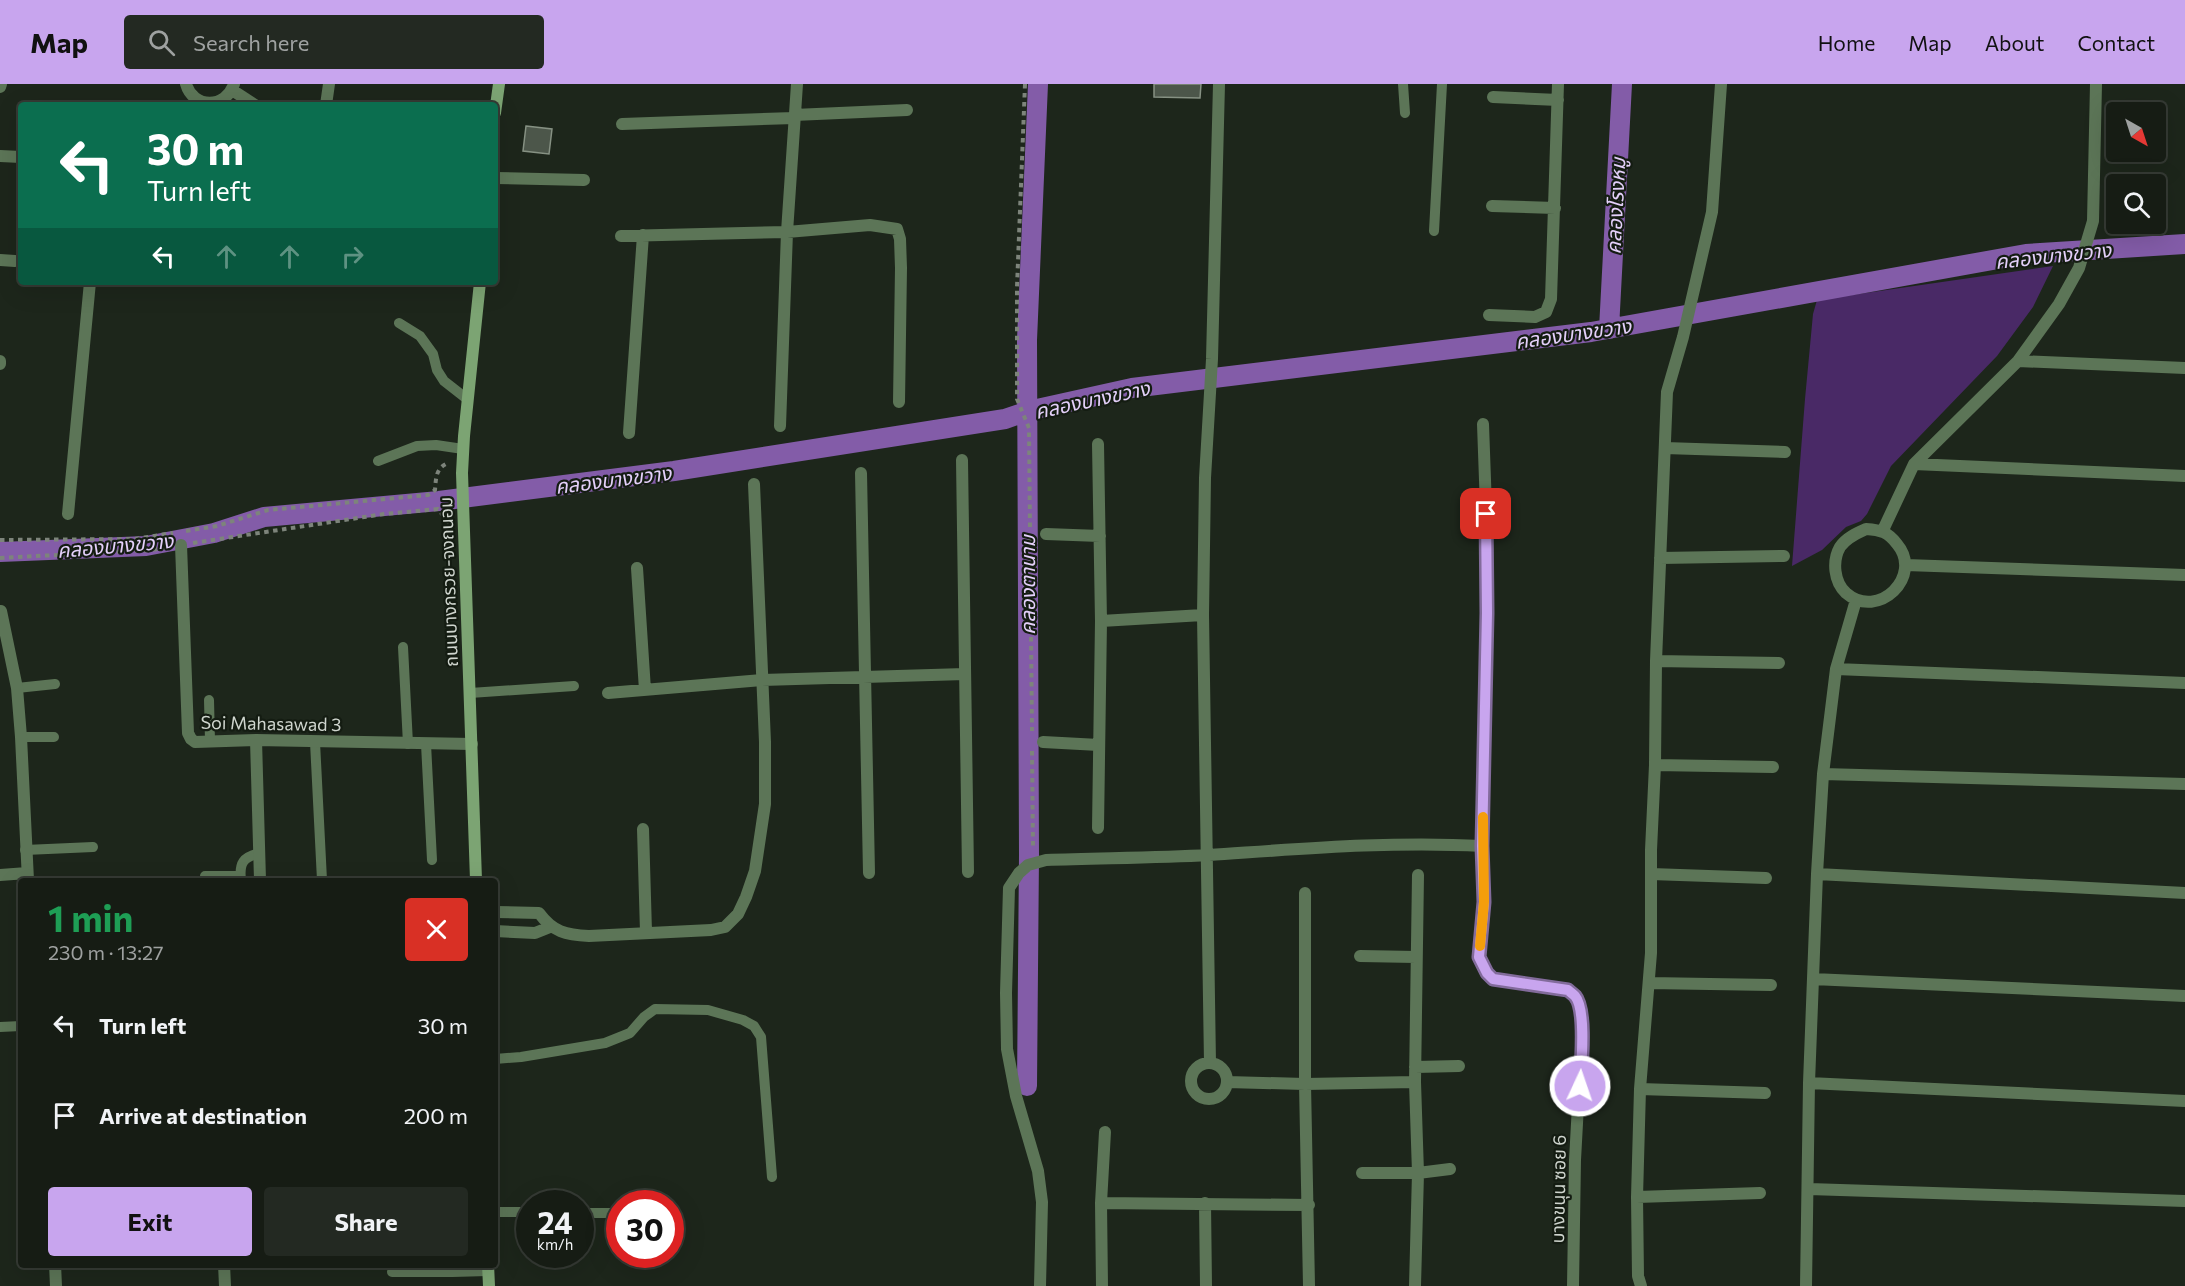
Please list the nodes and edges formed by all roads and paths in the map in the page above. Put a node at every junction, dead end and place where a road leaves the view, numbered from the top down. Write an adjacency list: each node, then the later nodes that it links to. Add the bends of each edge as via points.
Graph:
1 (186, 84): 15 (street, via 190,94)
2 (329, 84): 18 (street)
3 (499, 84): 19 (street)
4 (797, 84): 22 (street)
5 (1025, 84): 94 (path, via 1017,399 1029,428)
6 (1219, 84): 72 (street)
7 (1403, 84): 21 (lane)
8 (1442, 84): 30 (lane)
9 (1558, 84): 14 (street)
10 (1721, 84): 48 (street, via 1712,212 1667,392)
11 (2096, 84): 40 (street, via 2093,221 2082,260 2059,304)
12 (233, 87): 16 (street, via 220,101); 17 (street)
13 (1493, 97): 14 (street)
14 (1558, 100): 29 (street)
15 (202, 102)
16 (212, 102)
17 (251, 102)
18 (327, 102)
19 (497, 102)
20 (907, 110): 22 (street)
21 (1405, 113)
22 (794, 117): 23 (street); 31 (street)
23 (622, 124)
24 (0, 156): 25 (street)
25 (18, 157)
26 (498, 178): 27 (street)
27 (584, 180)
28 (1492, 206): 29 (street)
29 (1555, 208): 38 (street, via 1551,299 1546,312 1535,318)
30 (1434, 231)
31 (787, 232): 32 (street); 43 (street, via 870,225 897,229); 45 (street)
32 (643, 235): 33 (street); 46 (street)
33 (621, 236)
34 (0, 260): 35 (street)
35 (15, 261)
36 (90, 285): 57 (street)
37 (480, 285): 42 (street, ถนนบางกรวย-จงถนอม)
38 (1489, 315)
39 (399, 323): 42 (lane, via 420,336 434,354 444,381)
40 (2018, 361): 41 (street); 53 (street)
41 (2185, 368)
42 (467, 399): 50 (street, ถนนบางกรวย-จงถนอม)
43 (899, 402)
44 (1483, 424): 105 (street, บางขนุน ซอย 6, via 1487,547)
45 (780, 426)
46 (629, 433)
47 (1098, 444): 61 (street)
48 (1665, 448): 49 (street); 66 (street)
49 (1785, 452)
50 (463, 456): 52 (lane, via 436,446 417,446); 58 (street, ถนนบางกรวย-จงถนอม); 62 (path, via 441,466 435,490 428,495 268,510 217,526 135,539)
51 (962, 460): 78 (street)
52 (378, 461)
53 (1914, 464): 55 (street); 59 (street)
54 (861, 473): 79 (street)
55 (2185, 476)
56 (754, 484): 80 (street)
57 (69, 514)
58 (464, 518): 63 (path, via 448,523 438,509 384,514); 86 (street, ถนนบางกรวย-จงถนอม)
59 (1883, 530): 67 (street, via 1901,549); 70 (street, via 1857,532 1840,547 1836,577)
60 (1046, 534): 61 (street)
61 (1100, 536): 73 (street)
62 (0, 540)
63 (182, 545): 65 (path); 92 (street, Soi Mahasawad 3, via 188,733 195,742)
64 (1784, 556): 66 (street)
65 (0, 558)
66 (1660, 558): 75 (street)
67 (1906, 565): 69 (street); 70 (street, via 1892,593 1881,600)
68 (637, 568): 85 (street)
69 (2185, 574)
70 (1856, 600): 77 (street)
71 (1, 611): 84 (street)
72 (1203, 615): 73 (street); 110 (street)
73 (1101, 621): 98 (street)
74 (404, 647): 95 (lane)
75 (1656, 661): 76 (street); 99 (street)
76 (1779, 663)
77 (1836, 669): 81 (street); 101 (street)
78 (965, 674): 79 (street); 112 (street)
79 (867, 678): 80 (street); 113 (street)
80 (762, 680): 85 (street); 130 (street, via 765,804 755,871 738,914 725,927 711,930)
81 (2185, 683)
82 (55, 684): 84 (lane)
83 (574, 686): 86 (lane)
84 (16, 688): 89 (street)
85 (645, 690): 87 (street)
86 (470, 693): 97 (street, ถนนบางกรวย-จงถนอม)
87 (608, 693)
88 (209, 700): 92 (lane)
89 (21, 737): 90 (lane); 107 (street)
90 (54, 737)
91 (256, 740): 92 (street, Soi Mahasawad 3); 93 (street, Soi Mahasawad 3); 108 (street)
92 (210, 741)
93 (315, 741): 95 (street, Soi Mahasawad 3); 122 (lane)
94 (1036, 742): 98 (street); 109 (path)
95 (408, 744): 96 (street, Soi Mahasawad 3)
96 (426, 744): 97 (street, Soi Mahasawad 3); 111 (lane)
97 (472, 744): 123 (street, ถนนบางกรวย-จงถนอม)
98 (1099, 745): 103 (street)
99 (1654, 765): 100 (street); 114 (street)
100 (1773, 767)
101 (1823, 774): 102 (street); 115 (street)
102 (2185, 784)
103 (1098, 828)
104 (643, 829): 130 (street)
105 (1482, 846): 110 (street, via 1319,846); 177 (street, บางขนุน ซอย 6, via 1484,902 1479,957 1483,966 1493,979 1568,990 1579,1003 1582,1032)
106 (93, 847): 107 (lane)
107 (25, 850): 119 (street)
108 (260, 853): 120 (lane, via 246,857); 121 (street)
109 (1033, 855)
110 (1207, 855): 140 (street); 172 (street, via 1046,860 1028,865 1009,888 1007,1049 1038,1171 1042,1202)
111 (432, 860)
112 (968, 872)
113 (869, 873)
114 (1651, 874): 124 (street); 134 (street)
115 (1817, 874): 126 (street); 133 (street)
116 (0, 875): 119 (street)
117 (1418, 875): 132 (street)
118 (205, 876): 120 (lane)
119 (27, 877)
120 (241, 878)
121 (260, 878)
122 (322, 878)
123 (476, 878)
124 (1766, 878)
125 (1305, 893): 146 (street)
126 (2185, 893)
127 (498, 912): 128 (street, via 539,913)
128 (550, 927): 129 (street, via 535,933); 130 (street, via 576,936)
129 (498, 931)
130 (646, 932)
131 (1360, 956): 132 (street)
132 (1416, 957): 142 (street)
133 (1813, 979): 136 (street); 145 (street)
134 (1649, 983): 135 (street); 147 (street)
135 (1771, 985)
136 (2185, 996)
137 (18, 1026): 138 (lane)
138 (0, 1027)
139 (498, 1059): 154 (lane, via 605,1043 630,1033 655,1009 708,1010 743,1020 754,1026 761,1037)
140 (1210, 1063): 143 (street, via 1222,1069); 143 (street, via 1192,1074 1195,1093 1201,1098 1215,1098)
141 (1459, 1066): 142 (street)
142 (1415, 1068): 144 (street)
143 (1227, 1082): 146 (street)
144 (1415, 1082): 146 (street); 153 (street)
145 (1809, 1083): 149 (street); 155 (street)
146 (1305, 1084): 161 (street)
147 (1640, 1089): 148 (street); 157 (street)
148 (1765, 1093)
149 (2185, 1101)
150 (1105, 1132): 159 (street)
151 (1450, 1169): 153 (street)
152 (1362, 1173): 153 (street)
153 (1418, 1173): 176 (street)
154 (772, 1177)
155 (1809, 1189): 158 (street); 179 (street)
156 (1760, 1193): 157 (street)
157 (1637, 1197): 178 (street)
158 (2185, 1201)
159 (1101, 1203): 160 (street); 173 (street)
160 (1205, 1203): 161 (street); 174 (street)
161 (1309, 1205): 175 (street)
162 (498, 1212): 163 (lane)
163 (516, 1212)
164 (55, 1268): 169 (street)
165 (224, 1268): 170 (street)
166 (452, 1268): 167 (lane); 168 (lane)
167 (488, 1268): 171 (street)
168 (392, 1272)
169 (56, 1286)
170 (225, 1286)
171 (489, 1286)
172 (1040, 1286)
173 (1102, 1286)
174 (1206, 1286)
175 (1309, 1286)
176 (1415, 1286)
177 (1573, 1286)
178 (1641, 1286)
179 (1806, 1286)

